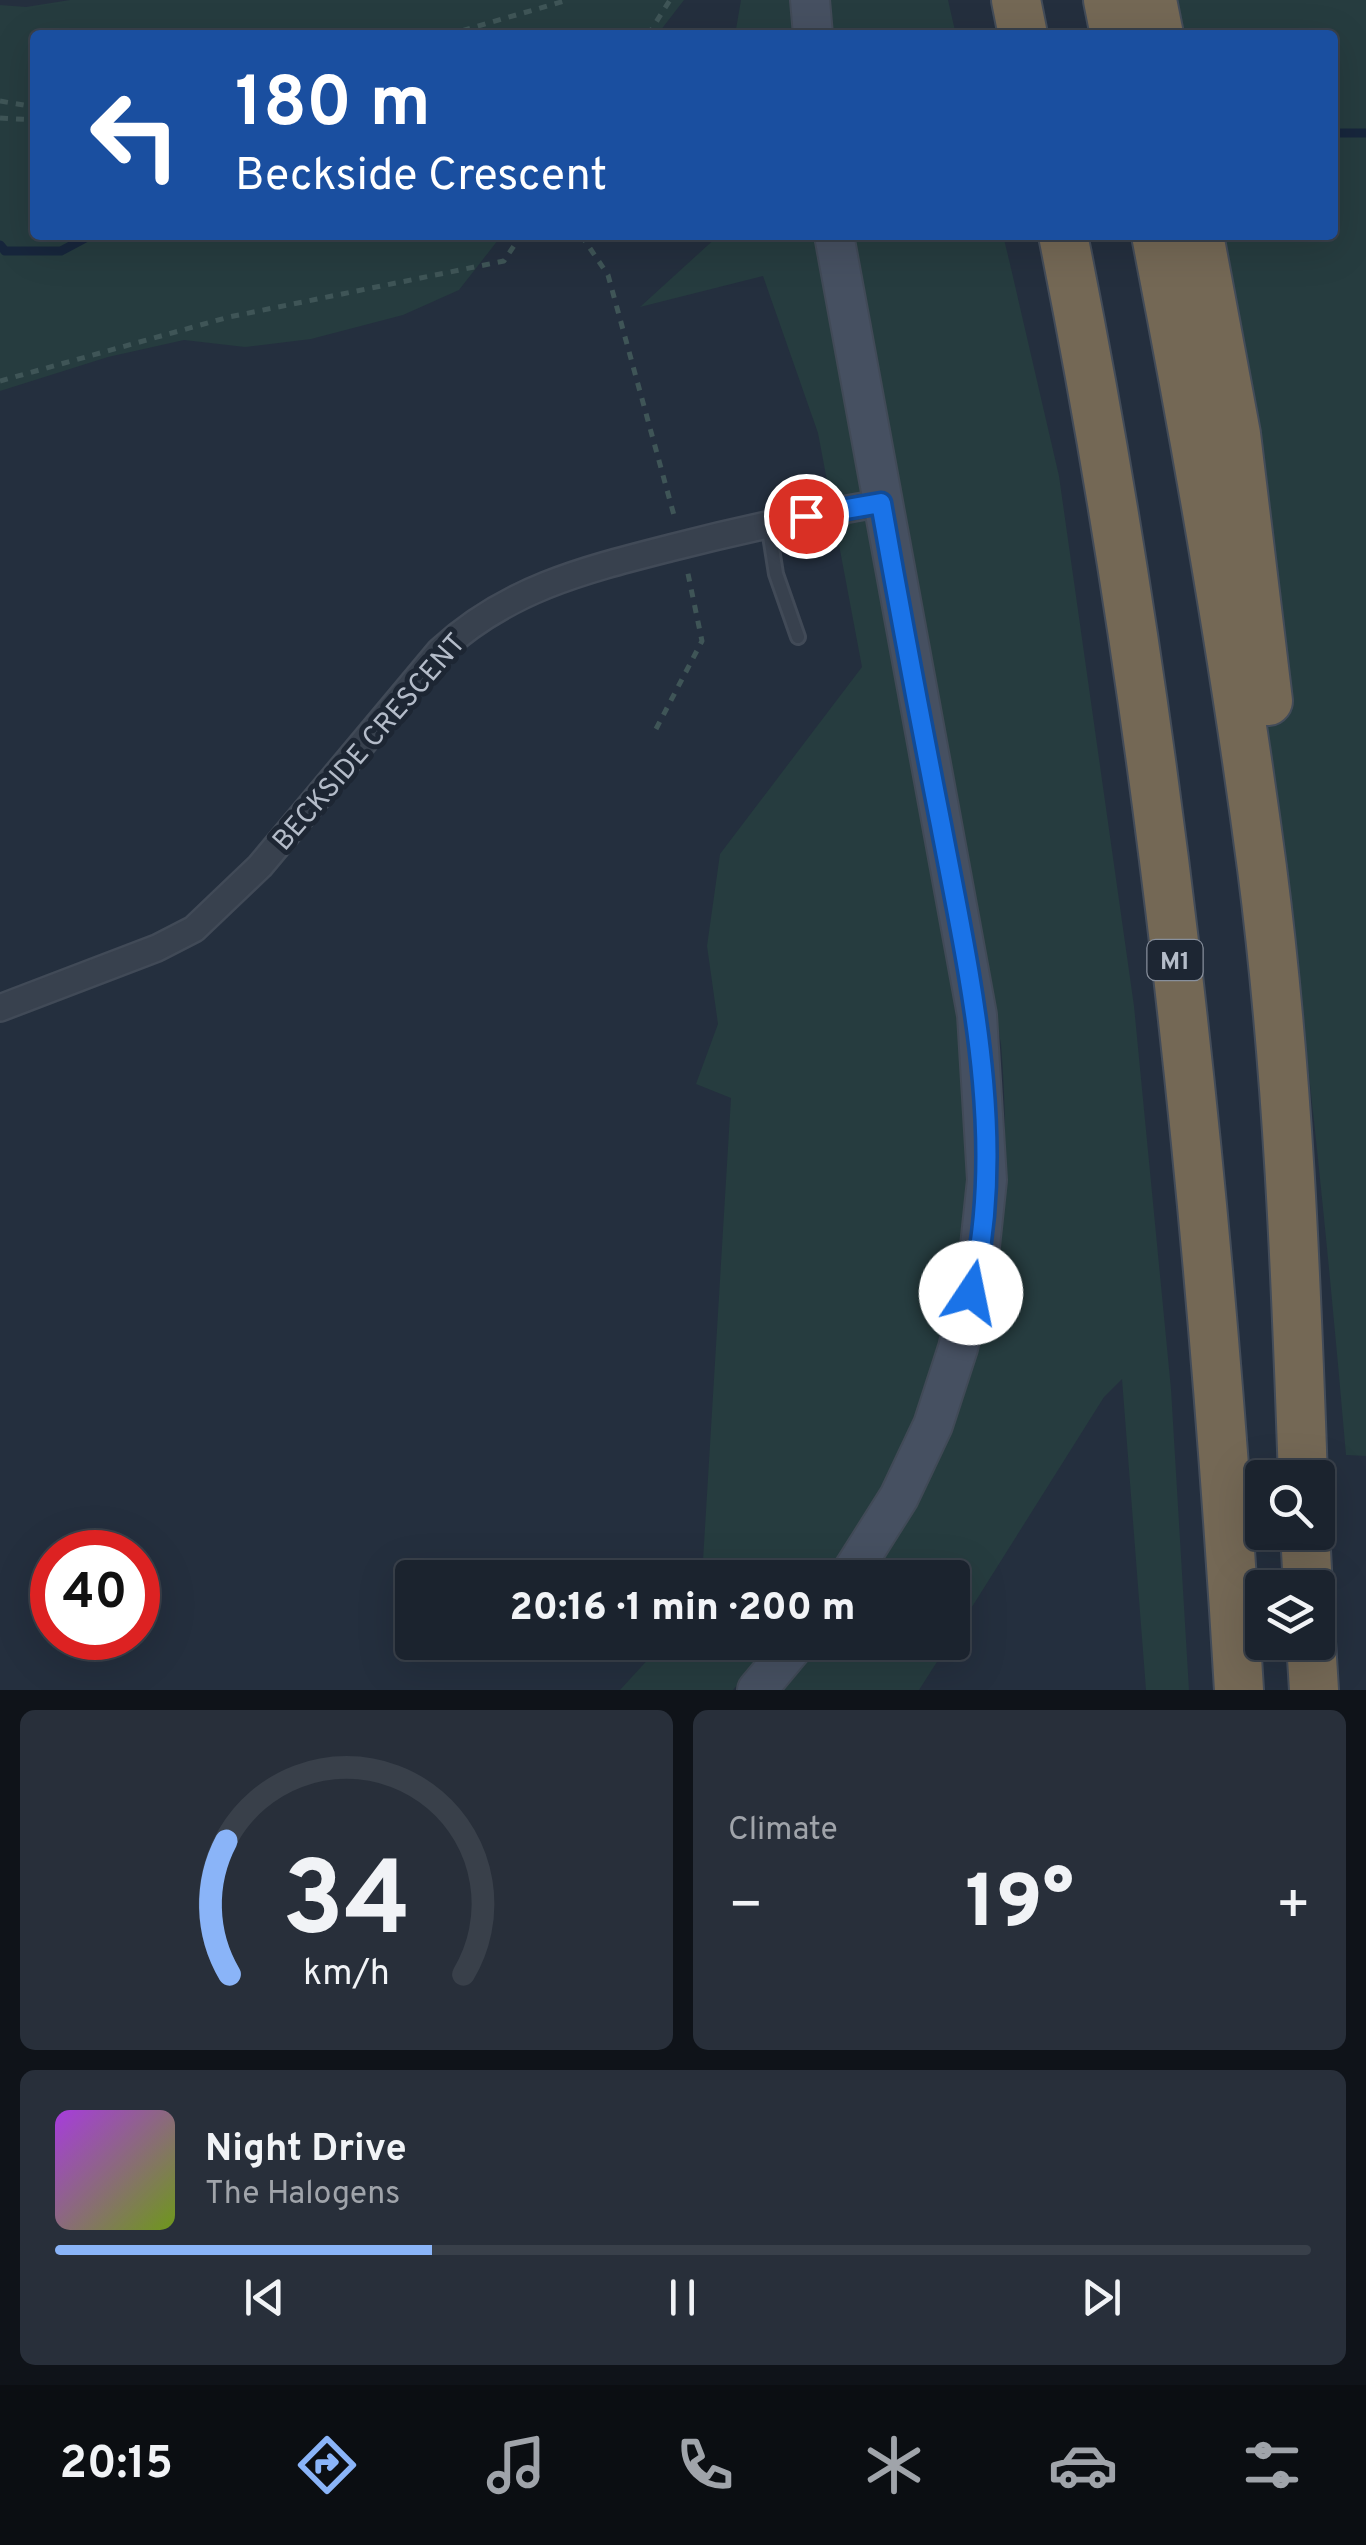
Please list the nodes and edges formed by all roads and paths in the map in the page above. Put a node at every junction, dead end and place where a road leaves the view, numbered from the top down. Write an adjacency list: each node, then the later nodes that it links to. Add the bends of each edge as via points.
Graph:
1 (568, 0): 7 (path)
2 (670, 0): 8 (path)
3 (810, 0): 9 (street)
4 (1016, 0): 10 (highway)
5 (1108, 0): 11 (highway)
6 (1152, 0): 12 (highway)
7 (464, 30)
8 (651, 30)
9 (812, 30)
10 (1022, 30)
11 (1114, 30)
12 (1159, 30)
13 (0, 101): 14 (path)
14 (30, 106)
15 (0, 118): 16 (path)
16 (30, 120)
17 (518, 240): 23 (path, via 504,261 229,317)
18 (584, 240): 26 (path, via 608,275)
19 (835, 240): 24 (street)
20 (1064, 240): 36 (highway, M1, via 1092,378 1165,865 1210,1288)
21 (1157, 240): 30 (highway, via 1199,457 1259,850)
22 (1200, 240): 30 (highway, via 1236,434 1280,798 1292,1000)
23 (0, 382)
24 (881, 503): 25 (street, BECKSIDE CRESCENT); 32 (street, via 977,1015 987,1180 978,1265 933,1425)
25 (768, 523): 26 (street, BECKSIDE CRESCENT); 27 (lane, via 776,574)
26 (682, 545): 28 (path, via 702,641); 29 (street, BECKSIDE CRESCENT, via 568,574 472,622 440,651 260,866 194,929)
27 (798, 637)
28 (656, 730)
29 (0, 1008)
30 (1294, 1222): 31 (highway)
31 (1302, 1460)
32 (859, 1560)
33 (782, 1660): 35 (street)
34 (1313, 1660): 37 (highway)
35 (757, 1690)
36 (1238, 1690)
37 (1314, 1690)

